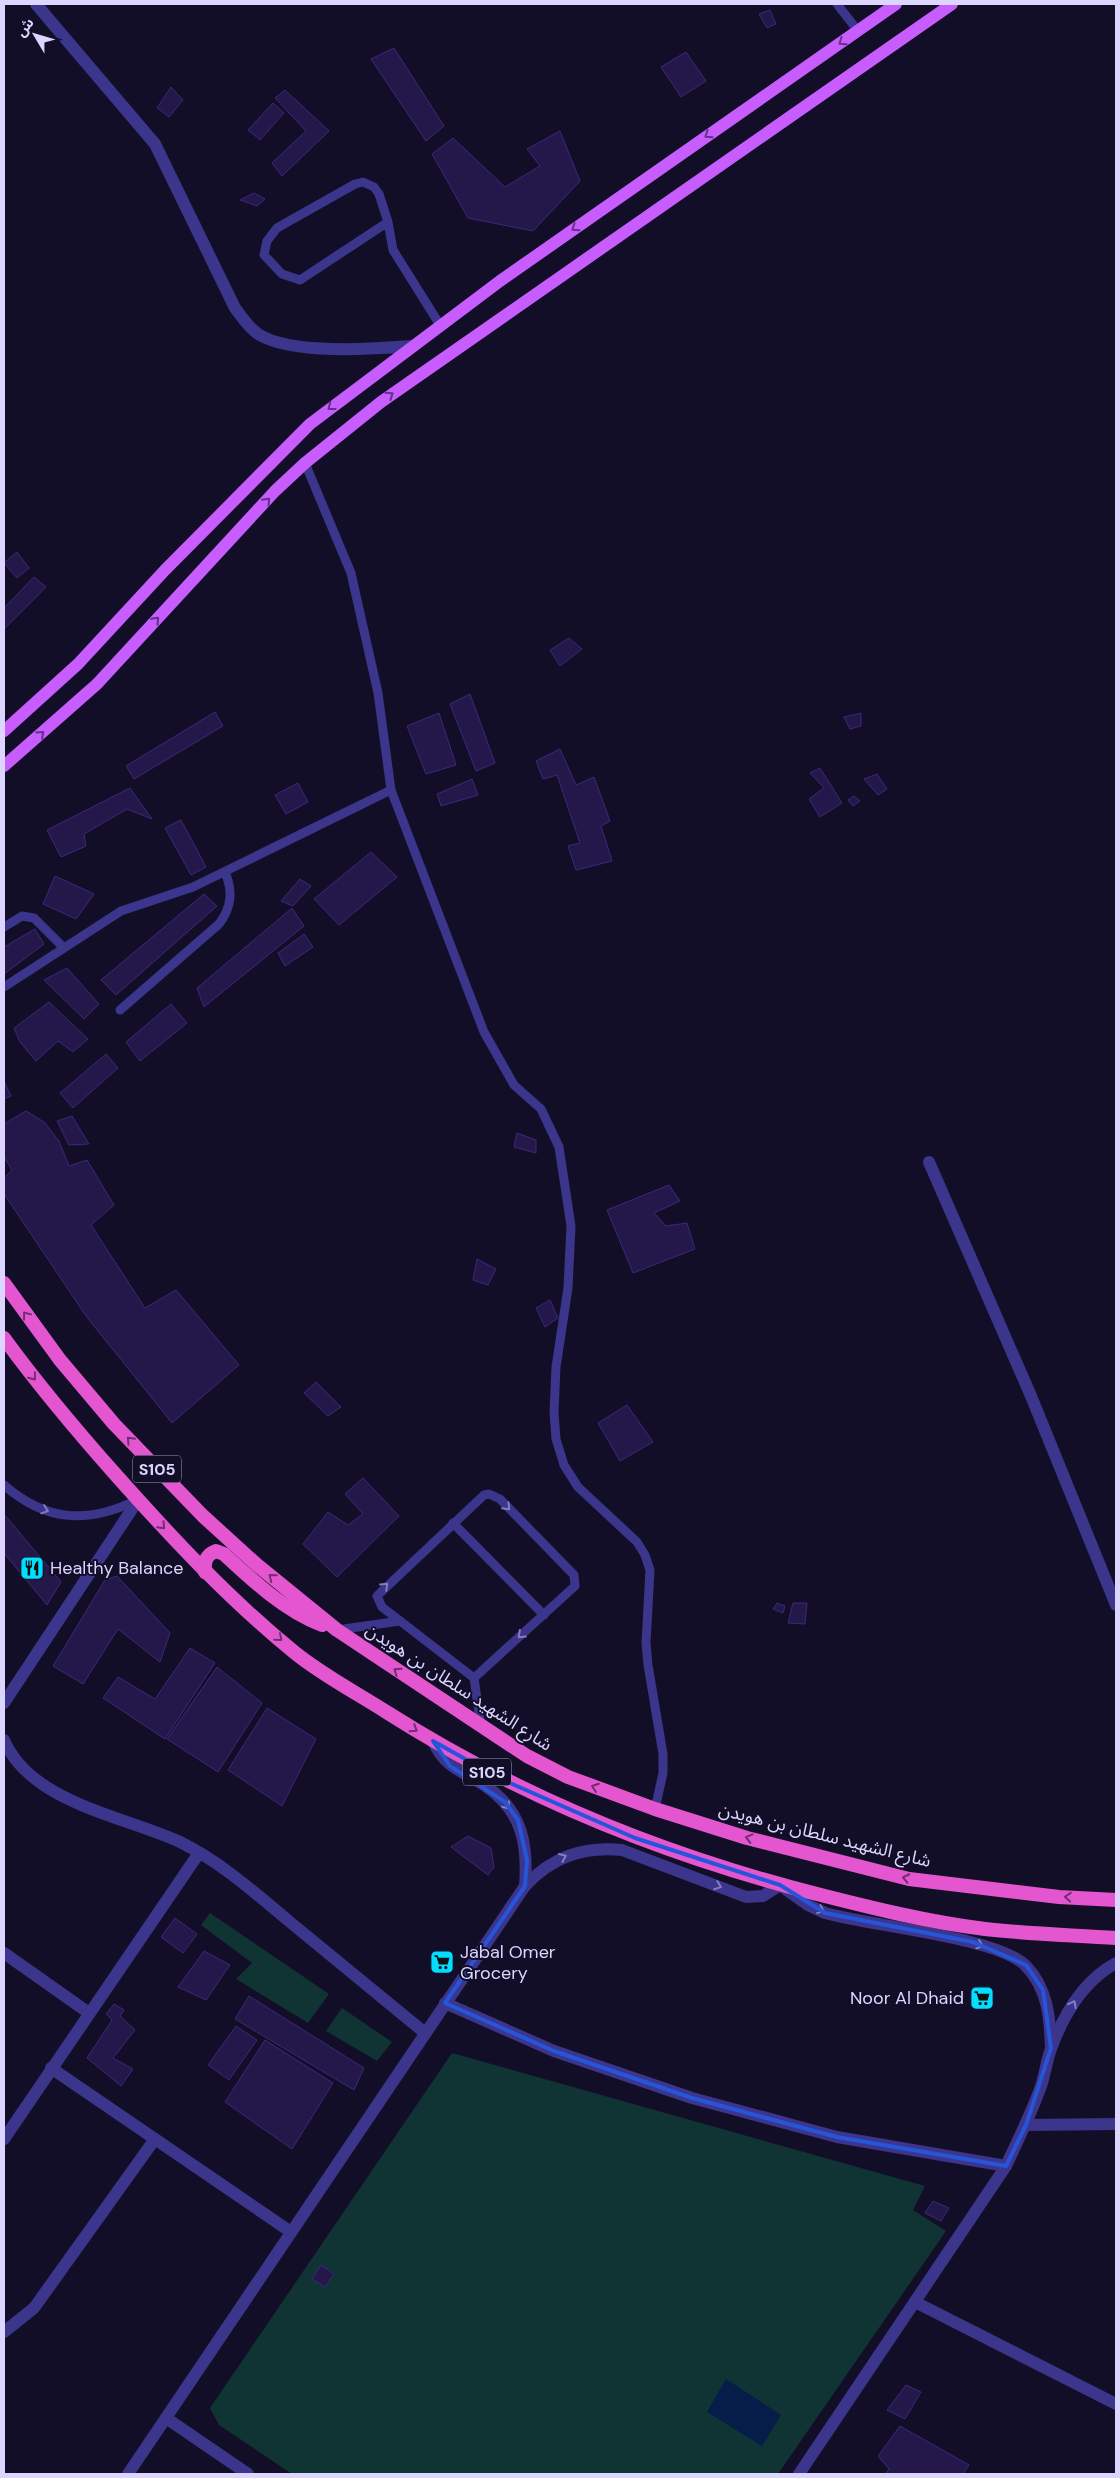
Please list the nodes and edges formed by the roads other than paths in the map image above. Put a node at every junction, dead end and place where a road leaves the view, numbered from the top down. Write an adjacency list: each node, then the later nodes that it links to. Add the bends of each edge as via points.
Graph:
1 (36, 4): 8 (street, via 156,144 235,308 250,326 273,341 307,347 372,349)
2 (837, 4): 5 (lane)
3 (896, 4): 5 (main road)
4 (952, 4): 9 (main road, one-way to 4, via 397,390)
5 (858, 31): 7 (main road, one-way to 7)
6 (388, 222): 6 (lane, via 374,187 363,182 277,228 267,241 264,255 282,274 300,280); 7 (lane, via 393,250)
7 (440, 325): 8 (main road)
8 (412, 346): 10 (main road, one-way to 10, via 310,424 172,563 78,664)
9 (305, 463): 11 (main road, one-way to 9, via 97,684 275,491); 12 (lane, via 351,573 378,693)
10 (4, 731)
11 (4, 766)
12 (391, 790): 13 (lane); 34 (lane, via 484,1032 514,1085 541,1109 559,1147 572,1226 568,1288 556,1367 556,1439 564,1464 578,1487 637,1542 650,1570 646,1642 664,1754)
13 (225, 872): 15 (lane, via 193,887 121,911); 17 (lane, via 231,894 226,915)
14 (4, 927): 15 (lane, via 22,916 34,918)
15 (64, 948): 16 (lane)
16 (4, 987)
17 (120, 1010)
18 (929, 1162): 25 (street, via 1031,1396)
19 (4, 1283): 28 (highway, شارع الشهيد سلطان بن هويدن / S105, one-way to 19, via 257,1565 158,1470 60,1360)
20 (4, 1338): 22 (highway, S105, one-way to 22, via 38,1384)
21 (4, 1485): 22 (lane, one-way to 22, via 31,1504 69,1516 93,1516)
22 (138, 1500): 24 (highway, S105, one-way to 24); 30 (street)
23 (453, 1523): 26 (lane); 26 (lane, one-way to 26, via 484,1495 500,1499 574,1575 575,1586); 27 (lane, one-way to 23, via 382,1607 378,1601 379,1591)
24 (205, 1572): 28 (highway, via 204,1562 209,1554 216,1551 224,1554 290,1608); 33 (highway, S105, one-way to 33, via 296,1654)
25 (1116, 1604)
26 (544, 1615): 29 (lane, one-way to 29)
27 (400, 1621): 28 (lane); 29 (lane)
28 (337, 1630): 31 (highway, شارع الشهيد سلطان بن هويدن / S105, one-way to 28)
29 (474, 1678): 31 (lane)
30 (4, 1704)
31 (481, 1728): 34 (highway, شارع الشهيد سلطان بن هويدن / S105, one-way to 31, via 568,1777)
32 (4, 1740): 35 (street, via 26,1771 47,1786 97,1812 160,1834)
33 (433, 1741): 36 (highway, S105, via 501,1779 579,1815 694,1860); 37 (street, one-way to 37, via 450,1766 487,1787 518,1820 527,1860)
34 (655, 1809): 38 (highway, شارع الشهيد سلطان بن هويدن / S105, one-way to 34, via 1059,1897 909,1879 747,1838)
35 (199, 1852): 43 (street); 44 (street, via 240,1880)
36 (780, 1885): 37 (street, one-way to 36, via 552,1862 586,1850 604,1848 622,1850 746,1896 764,1896); 39 (highway, S105, via 884,1911 985,1929); 45 (street, one-way to 45, via 825,1913 973,1942 1026,1965 1043,1990 1050,2020)
37 (524, 1886): 42 (street)
38 (1116, 1900)
39 (1116, 1938)
40 (4, 1953): 43 (street)
41 (1116, 1963): 45 (street, one-way to 41, via 1077,1996 1088,1982)
42 (445, 2003): 44 (street); 51 (street, via 554,2051 692,2098 838,2137)
43 (89, 2013): 46 (street)
44 (425, 2033): 52 (street)
45 (1051, 2048): 48 (street, via 1041,2087)
46 (51, 2068): 49 (street); 50 (street)
47 (1116, 2124): 48 (street)
48 (1026, 2125): 51 (street)
49 (4, 2139)
50 (155, 2139): 52 (street); 54 (street, via 34,2308)
51 (1006, 2166): 53 (street)
52 (291, 2232): 56 (street)
53 (915, 2302): 55 (street); 59 (street)
54 (4, 2332)
55 (1116, 2404)
56 (166, 2418): 57 (street); 58 (street)
57 (128, 2474)
58 (248, 2474)
59 (799, 2474)

